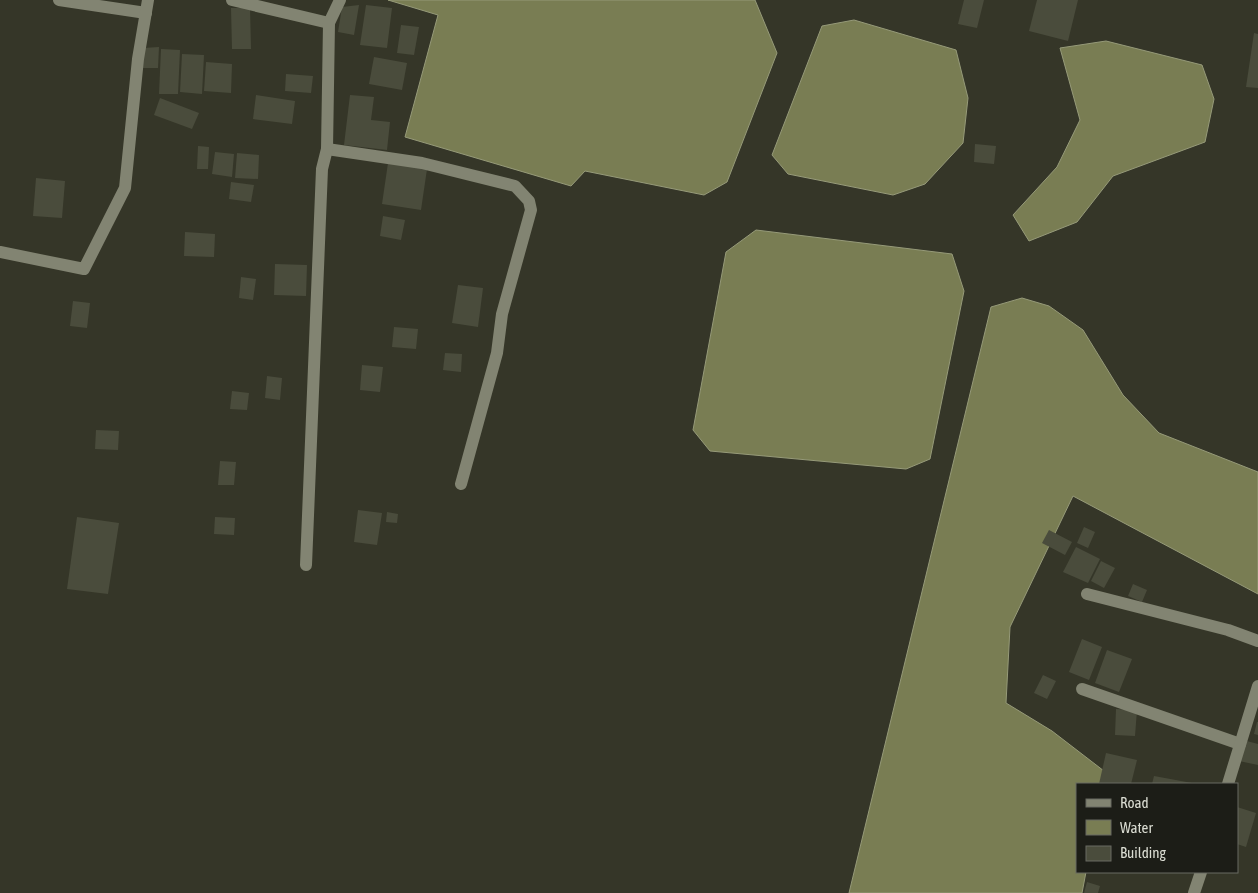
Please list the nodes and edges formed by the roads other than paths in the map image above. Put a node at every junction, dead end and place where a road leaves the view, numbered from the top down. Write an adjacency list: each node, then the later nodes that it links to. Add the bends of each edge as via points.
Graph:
1 (59, 0): 5 (street)
2 (148, 0): 5 (street)
3 (232, 0): 6 (street)
4 (340, 0): 6 (street)
5 (146, 13): 8 (street, via 125,188 84,269)
6 (330, 23): 7 (street)
7 (327, 149): 9 (street, via 422,163 515,186 529,201 531,210 502,314 497,353); 10 (street, via 322,169)
8 (0, 252)
9 (461, 484)
10 (306, 565)
11 (1087, 594): 12 (street, via 1228,630)
12 (1258, 641)
13 (1258, 686): 15 (street)
14 (1082, 689): 15 (street)
15 (1240, 744): 16 (street)
16 (1228, 783)
17 (1201, 873): 18 (street)
18 (1194, 893)

